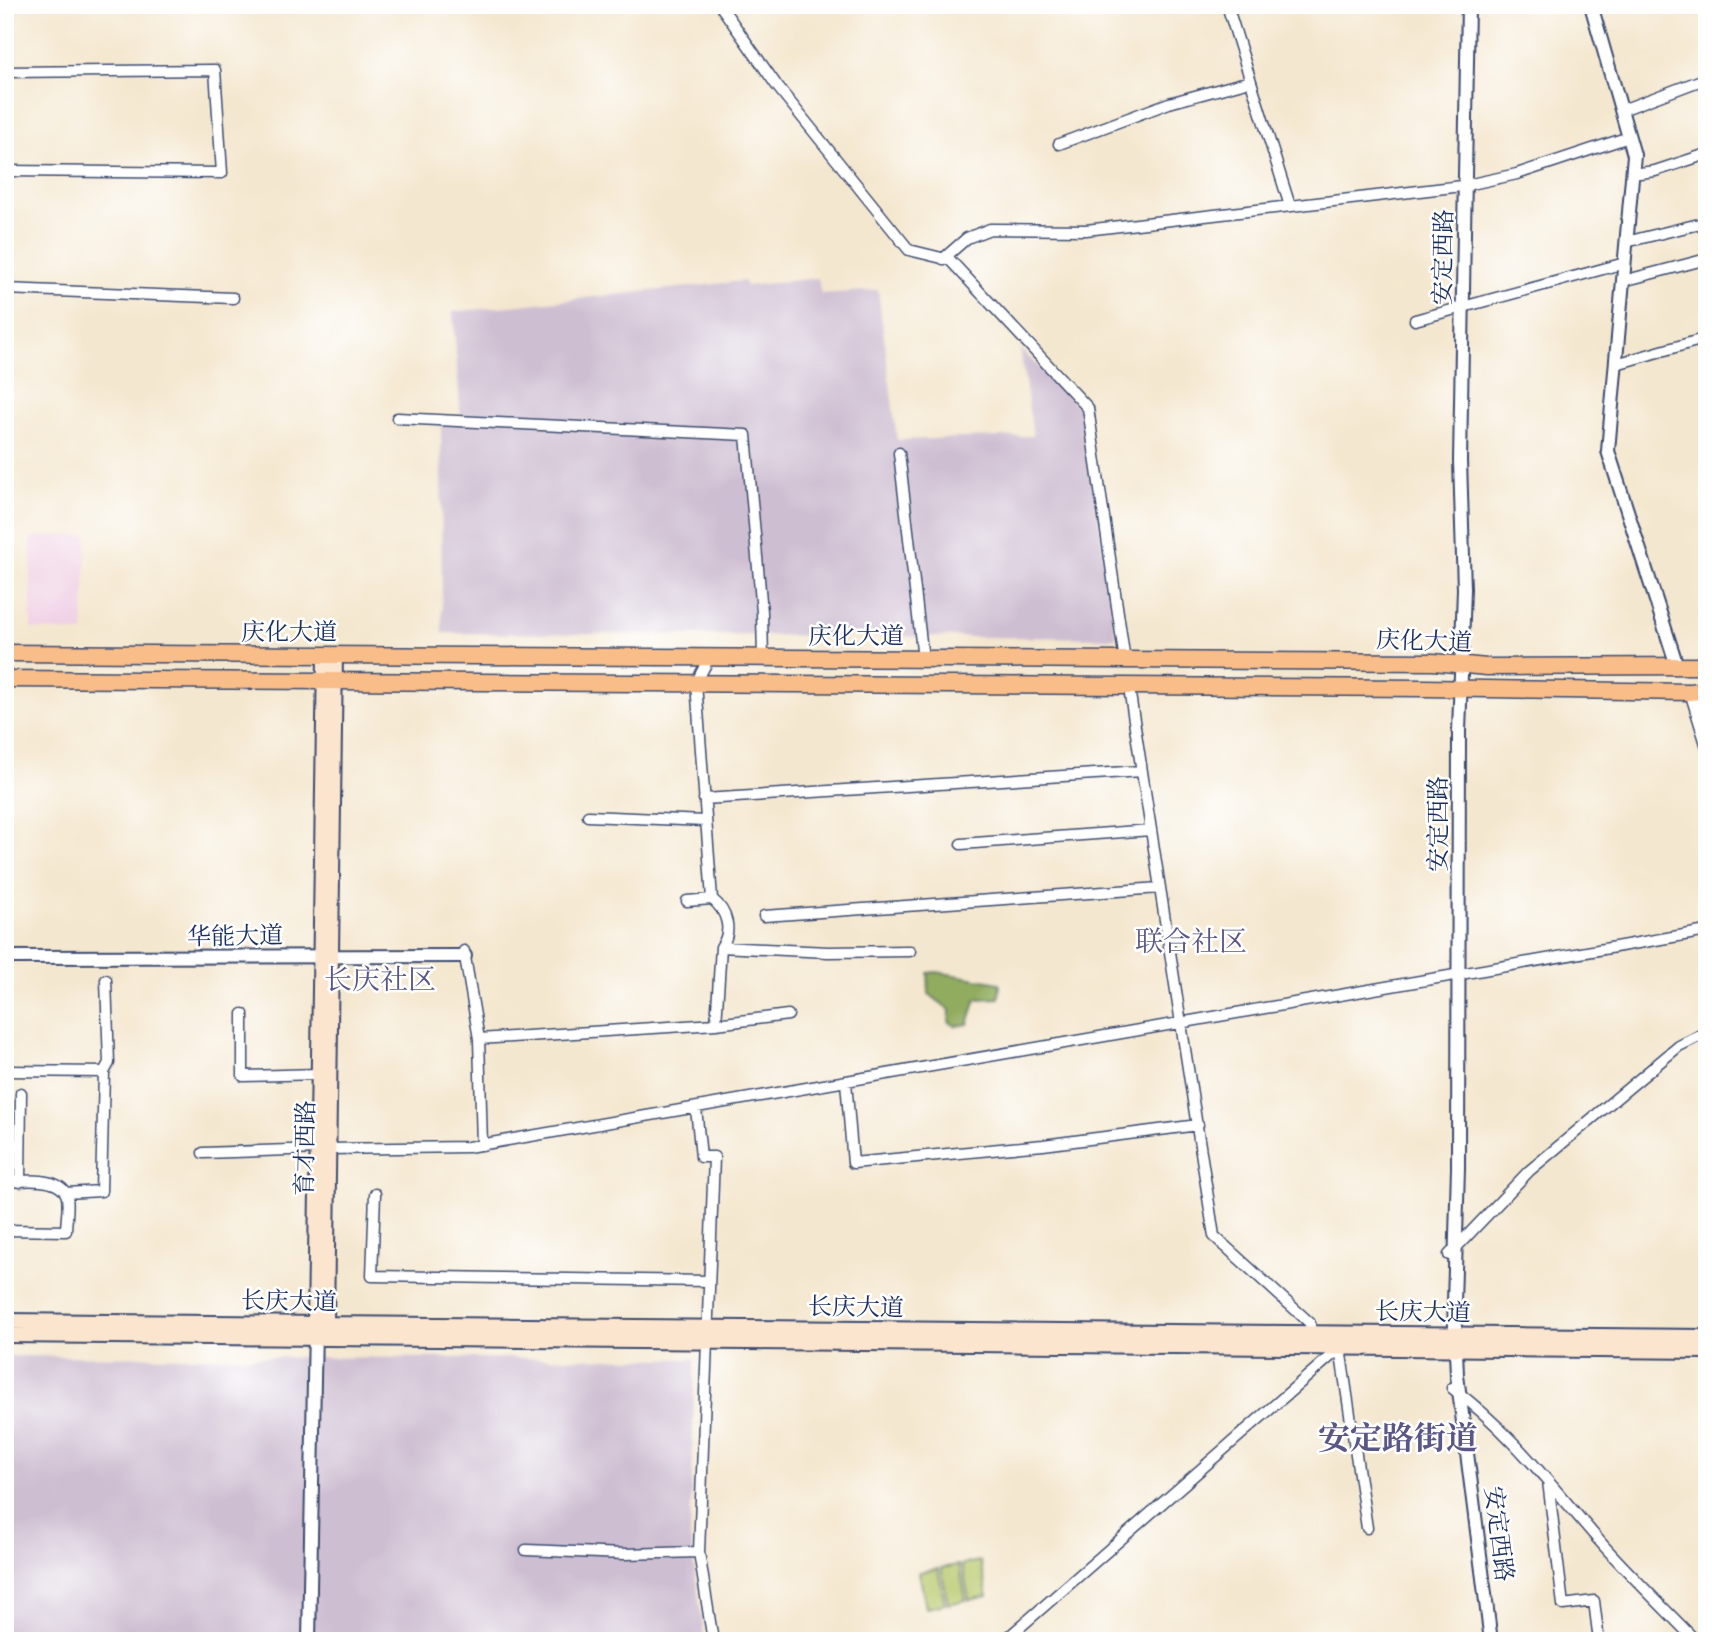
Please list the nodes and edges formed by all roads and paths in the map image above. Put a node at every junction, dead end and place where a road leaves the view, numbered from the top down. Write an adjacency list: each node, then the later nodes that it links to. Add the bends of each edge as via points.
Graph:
1 (719, 5): 19 (street, via 777,86 909,250)
2 (1227, 5): 8 (street)
3 (1462, 5): 15 (street, 安定西路)
4 (1468, 5): 15 (street, 安定西路)
5 (1591, 5): 9 (street)
6 (5, 72): 13 (street, via 215,70 222,173)
7 (1707, 78): 9 (street)
8 (1250, 81): 11 (street, via 1168,103); 16 (street)
9 (1622, 110): 10 (street)
10 (1629, 137): 14 (street, via 1634,155); 15 (street, via 1517,174)
11 (1059, 144)
12 (1707, 154): 14 (street, via 1655,172)
13 (5, 171)
14 (1632, 174): 18 (street)
15 (1462, 186): 16 (street); 25 (street, 安定西路)
16 (1290, 206): 19 (street, via 1086,230 990,229 967,238)
17 (1707, 222): 18 (street)
18 (1626, 242): 21 (street)
19 (943, 259): 36 (street, via 950,260 1088,408)
20 (1707, 259): 22 (street)
21 (1625, 263): 22 (street); 25 (street)
22 (1623, 281): 28 (street)
23 (5, 289): 24 (street)
24 (233, 298)
25 (1460, 308): 26 (street); 37 (street, 安定西路, via 1454,461)
26 (1415, 320)
27 (1707, 338): 28 (street)
28 (1616, 364): 38 (street, via 1608,451)
29 (397, 418): 34 (street, via 746,435)
30 (899, 453): 35 (street)
31 (5, 653): 32 (highway, 庆化大道)
32 (330, 655): 33 (highway, 庆化大道); 41 (main road, 育才西路)
33 (709, 658): 34 (highway, 庆化大道); 42 (street)
34 (763, 659): 35 (highway, 庆化大道)
35 (923, 659): 36 (highway, 庆化大道)
36 (1125, 662): 37 (highway, 庆化大道)
37 (1458, 664): 38 (highway, 庆化大道); 44 (street, 安定西路)
38 (1677, 666): 39 (highway, 庆化大道)
39 (1707, 666)
40 (5, 679): 41 (highway, 庆化大道)
41 (329, 681): 42 (highway, 庆化大道); 62 (main road, 育才西路)
42 (696, 683): 43 (highway, 庆化大道); 49 (street)
43 (1129, 688): 44 (highway, 庆化大道); 48 (street)
44 (1457, 689): 46 (highway, 庆化大道); 65 (street, 安定西路)
45 (1707, 690): 46 (highway, 庆化大道)
46 (1690, 692): 47 (street)
47 (1707, 747)
48 (1142, 771): 49 (street); 52 (street)
49 (704, 799): 51 (street)
50 (588, 816): 51 (street)
51 (705, 821): 55 (street)
52 (1151, 830): 53 (street); 54 (street)
53 (961, 844)
54 (1160, 888): 57 (street); 70 (street)
55 (712, 899): 56 (street); 59 (street, via 726,918 726,939)
56 (687, 901)
57 (764, 916)
58 (1707, 931): 65 (street)
59 (721, 947): 60 (street); 69 (street)
60 (909, 951)
61 (5, 952): 62 (street, 华能大道)
62 (325, 953): 63 (street, 华能大道); 64 (street, 华能大道); 75 (main road, 育才西路); 81 (main road, 育才西路)
63 (465, 953): 72 (street)
64 (5, 957)
65 (1456, 977): 70 (street); 88 (street, 安定西路)
66 (106, 980): 74 (street, via 109,1063)
67 (243, 1014): 75 (street, via 243,1076)
68 (788, 1015): 69 (street)
69 (716, 1024): 72 (street)
70 (1183, 1025): 76 (street); 79 (street)
71 (1707, 1032): 88 (street, via 1679,1046 1529,1171)
72 (479, 1039): 80 (street)
73 (5, 1071): 74 (street)
74 (104, 1072): 85 (street, via 101,1191)
75 (319, 1074): 81 (main road, 育才西路)
76 (846, 1083): 78 (street); 79 (street, via 853,1163 1043,1146)
77 (21, 1093): 83 (street)
78 (696, 1108): 80 (street); 89 (street, via 701,1157 714,1157)
79 (1198, 1125): 92 (street, via 1214,1236 1310,1323)
80 (482, 1145): 81 (street)
81 (323, 1149): 82 (street); 91 (main road, 育才西路)
82 (203, 1153)
83 (20, 1182): 84 (street); 85 (street, via 53,1183)
84 (5, 1183)
85 (66, 1193): 87 (street, via 66,1231)
86 (375, 1194): 89 (street, via 372,1276)
87 (5, 1230)
88 (1452, 1251): 96 (street, 安定西路)
89 (708, 1281): 94 (street)
90 (5, 1321): 91 (main road, 长庆大道)
91 (320, 1331): 93 (main road, 长庆大道); 94 (main road, 长庆大道); 104 (street, 育才西路); 105 (street, 育才西路)
92 (1310, 1334): 94 (main road, 长庆大道); 96 (main road, 长庆大道)
93 (5, 1335)
94 (706, 1335): 97 (main road, 长庆大道); 103 (street)
95 (1707, 1337): 96 (main road, 长庆大道)
96 (1452, 1342): 97 (main road, 长庆大道); 98 (main road, 长庆大道); 99 (street, 安定西路)
97 (1340, 1348): 101 (street); 107 (street)
98 (1707, 1351)
99 (1455, 1391): 100 (street, via 1482,1410); 108 (street, 安定西路); 109 (street, 安定西路)
100 (1548, 1479): 110 (street, via 1563,1605 1594,1601); 111 (street, via 1604,1546)
101 (1367, 1528)
102 (526, 1550): 103 (street)
103 (699, 1552): 106 (street)
104 (310, 1641)
105 (317, 1641)
106 (713, 1641)
107 (1004, 1641)
108 (1485, 1641)
109 (1491, 1641)
110 (1599, 1641)
111 (1696, 1641)

